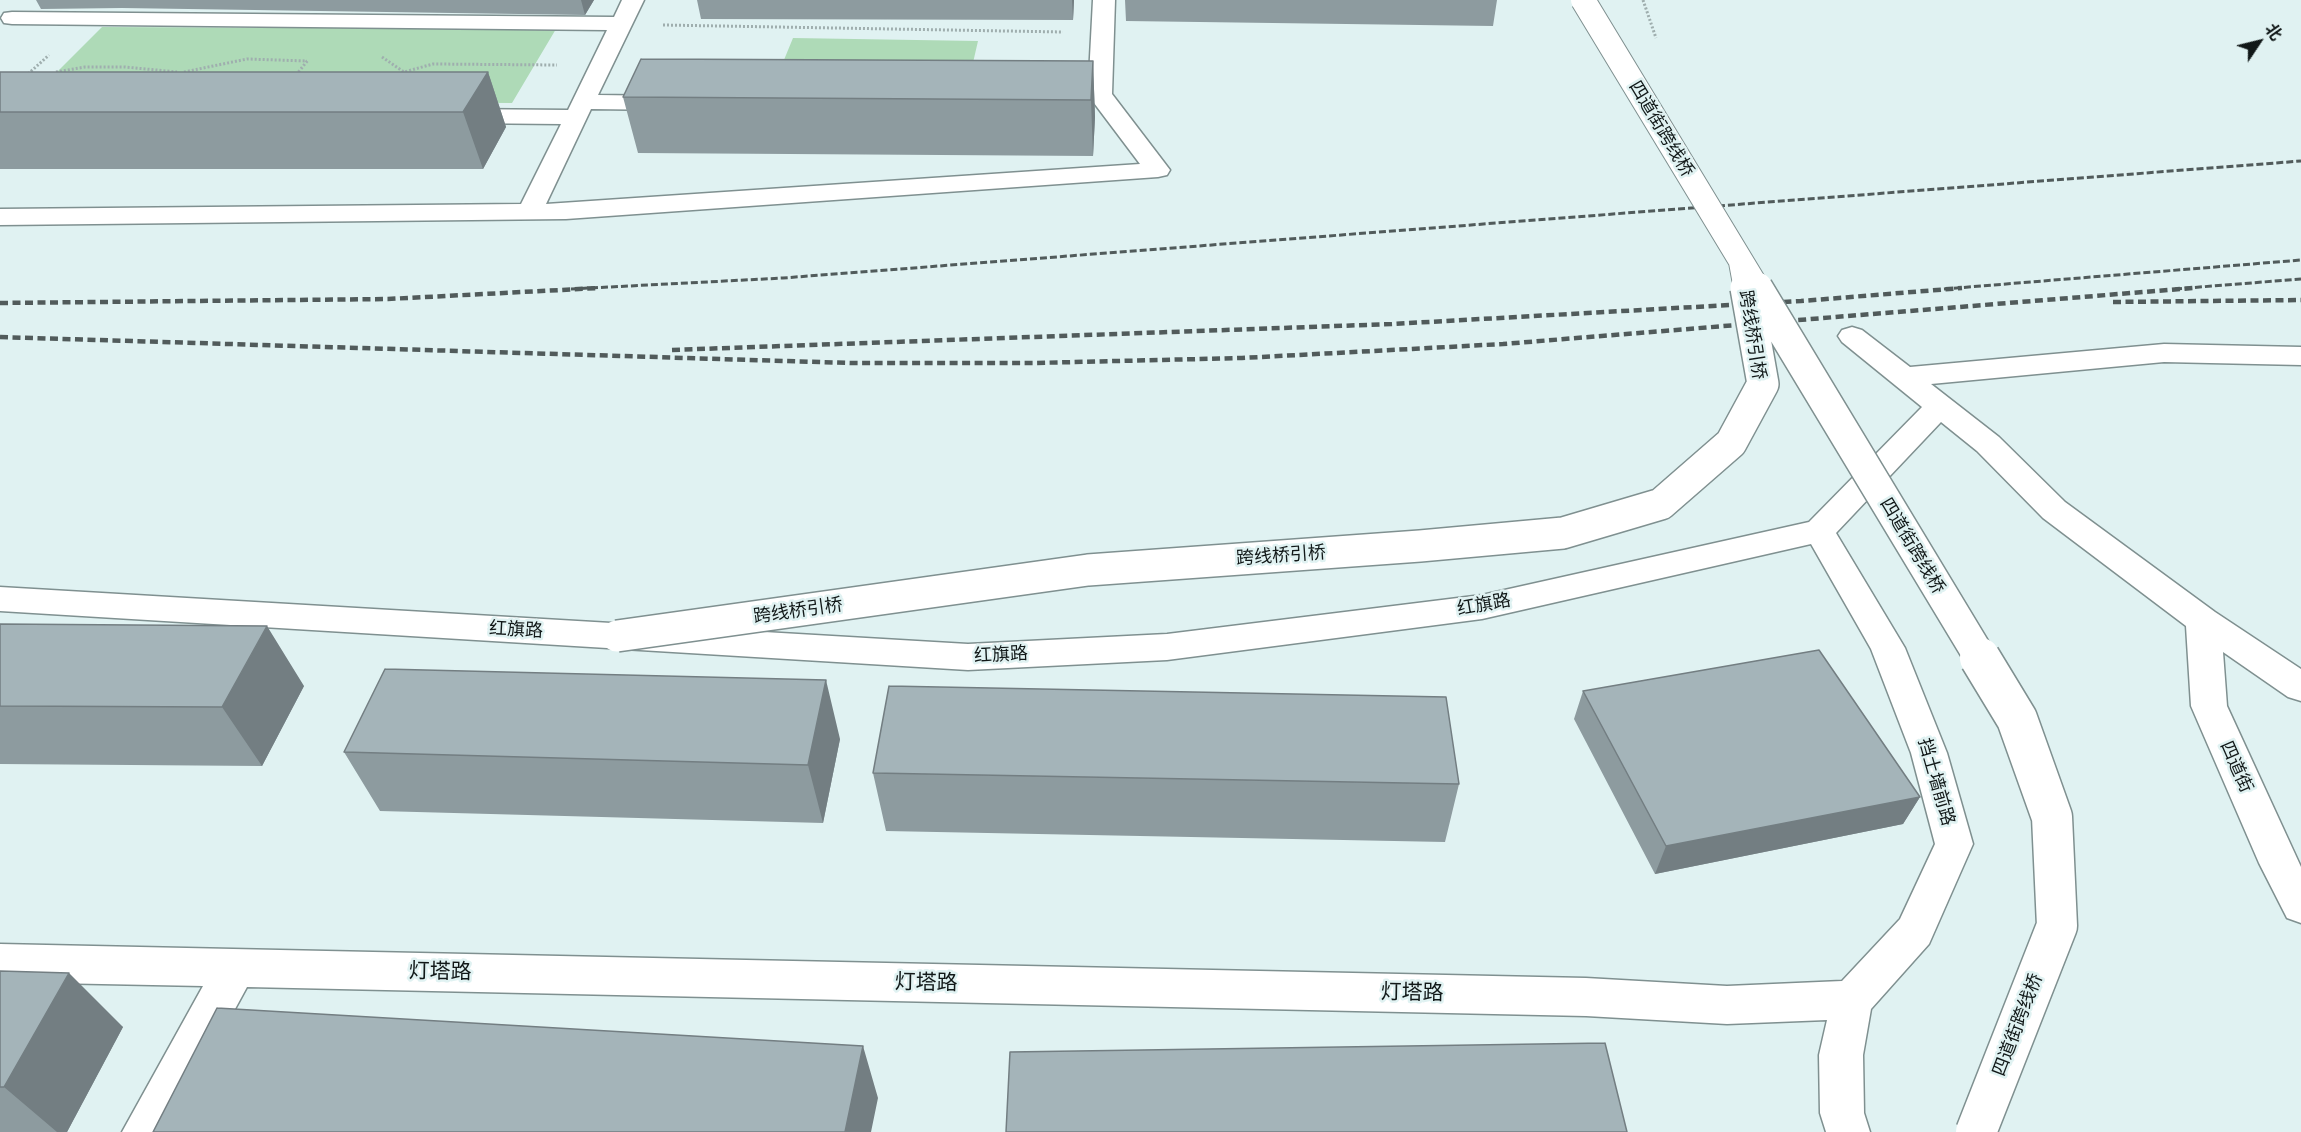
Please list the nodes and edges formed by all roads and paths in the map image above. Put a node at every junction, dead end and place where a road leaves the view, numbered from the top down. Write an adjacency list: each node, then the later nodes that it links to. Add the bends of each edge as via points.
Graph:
1 (32, 0): 7 (street)
2 (633, 0): 8 (street)
3 (1104, 0): 9 (street)
4 (1583, 0): 23 (street, 四道街跨线桥, bridge)
5 (89, 19): 6 (street); 7 (street); 15 (path, via 23,78)
6 (338, 21): 8 (street); 10 (path)
7 (6, 23)
8 (621, 24): 9 (path); 19 (street)
9 (1103, 32): 21 (street, via 1097,107 1158,170)
10 (307, 60): 12 (path, via 247,60); 17 (path)
11 (54, 72): 12 (path, via 85,67)
12 (177, 72): 16 (path)
13 (403, 72): 14 (path)
14 (392, 75)
15 (33, 76)
16 (172, 77)
17 (293, 79)
18 (691, 103): 19 (street)
19 (580, 109): 20 (street); 21 (street)
20 (434, 116)
21 (530, 211): 22 (street)
22 (0, 217)
23 (1741, 262): 31 (street, 跨线桥引桥, bridge, via 1763,384 1731,443 1661,504 1563,533 1088,570); 39 (street, 四道街跨线桥, bridge, via 2017,719 2052,817 2057,926)
24 (1852, 336): 26 (street)
25 (2301, 356): 26 (street, via 2164,353)
26 (1906, 377): 27 (street)
27 (1940, 406): 28 (street); 30 (street, via 1988,444 2054,510)
28 (1819, 531): 31 (street, 红旗路, via 1482,608 1167,647 968,657); 36 (street, 挡土墙前路, via 1888,648 1929,753 1954,844 1915,931)
29 (0, 599): 31 (street, 红旗路)
30 (2203, 621): 32 (street); 33 (street, 四道街, via 2209,706)
31 (617, 636)
32 (2301, 687)
33 (2301, 906)
34 (0, 963): 35 (street, 灯塔路)
35 (235, 968): 36 (street, 灯塔路, via 1586,996 1727,1005); 37 (street)
36 (1852, 1000): 38 (street, via 1841,1055 1842,1113)
37 (144, 1132)
38 (1848, 1132)
39 (1976, 1132)

